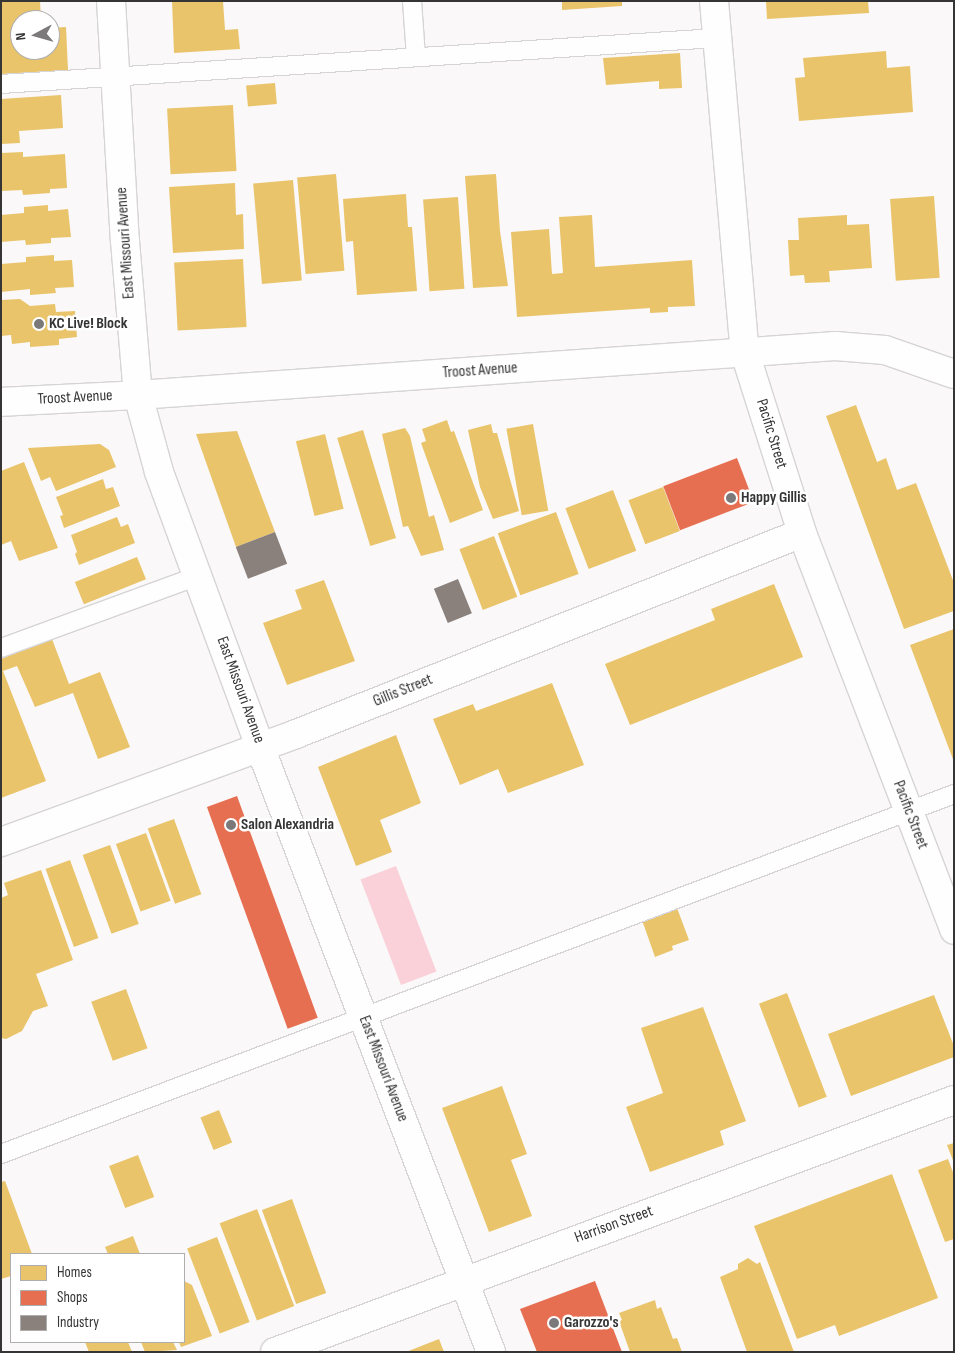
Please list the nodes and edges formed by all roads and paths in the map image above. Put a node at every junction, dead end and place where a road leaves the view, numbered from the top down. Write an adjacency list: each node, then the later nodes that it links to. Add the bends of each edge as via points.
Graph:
1 (111, 1): 6 (street, East Missouri Avenue)
2 (412, 1): 5 (lane)
3 (714, 1): 4 (street, Pacific Street)
4 (716, 38): 5 (lane); 8 (street, Pacific Street)
5 (416, 57): 6 (lane)
6 (115, 76): 7 (lane); 10 (street, East Missouri Avenue)
7 (1, 84)
8 (745, 353): 9 (street, Troost Avenue, via 835,346 885,350); 10 (street, Troost Avenue); 12 (street, Pacific Street)
9 (954, 374)
10 (138, 395): 11 (street, Troost Avenue); 13 (street, East Missouri Avenue, via 159,472)
11 (1, 402)
12 (802, 533): 15 (street, Gillis Street); 17 (street, Pacific Street)
13 (198, 576): 14 (lane); 15 (street, East Missouri Avenue)
14 (1, 648)
15 (260, 747): 18 (street, Gillis Street); 20 (street, East Missouri Avenue)
16 (954, 794): 17 (lane)
17 (908, 811): 19 (street, Pacific Street); 20 (lane)
18 (1, 842)
19 (954, 930)
20 (364, 1017): 22 (lane); 23 (street, East Missouri Avenue)
21 (954, 1100): 23 (street, Harrison Street)
22 (1, 1154)
23 (464, 1282): 24 (street, Harrison Street); 25 (street, East Missouri Avenue)
24 (275, 1352)
25 (490, 1352)

